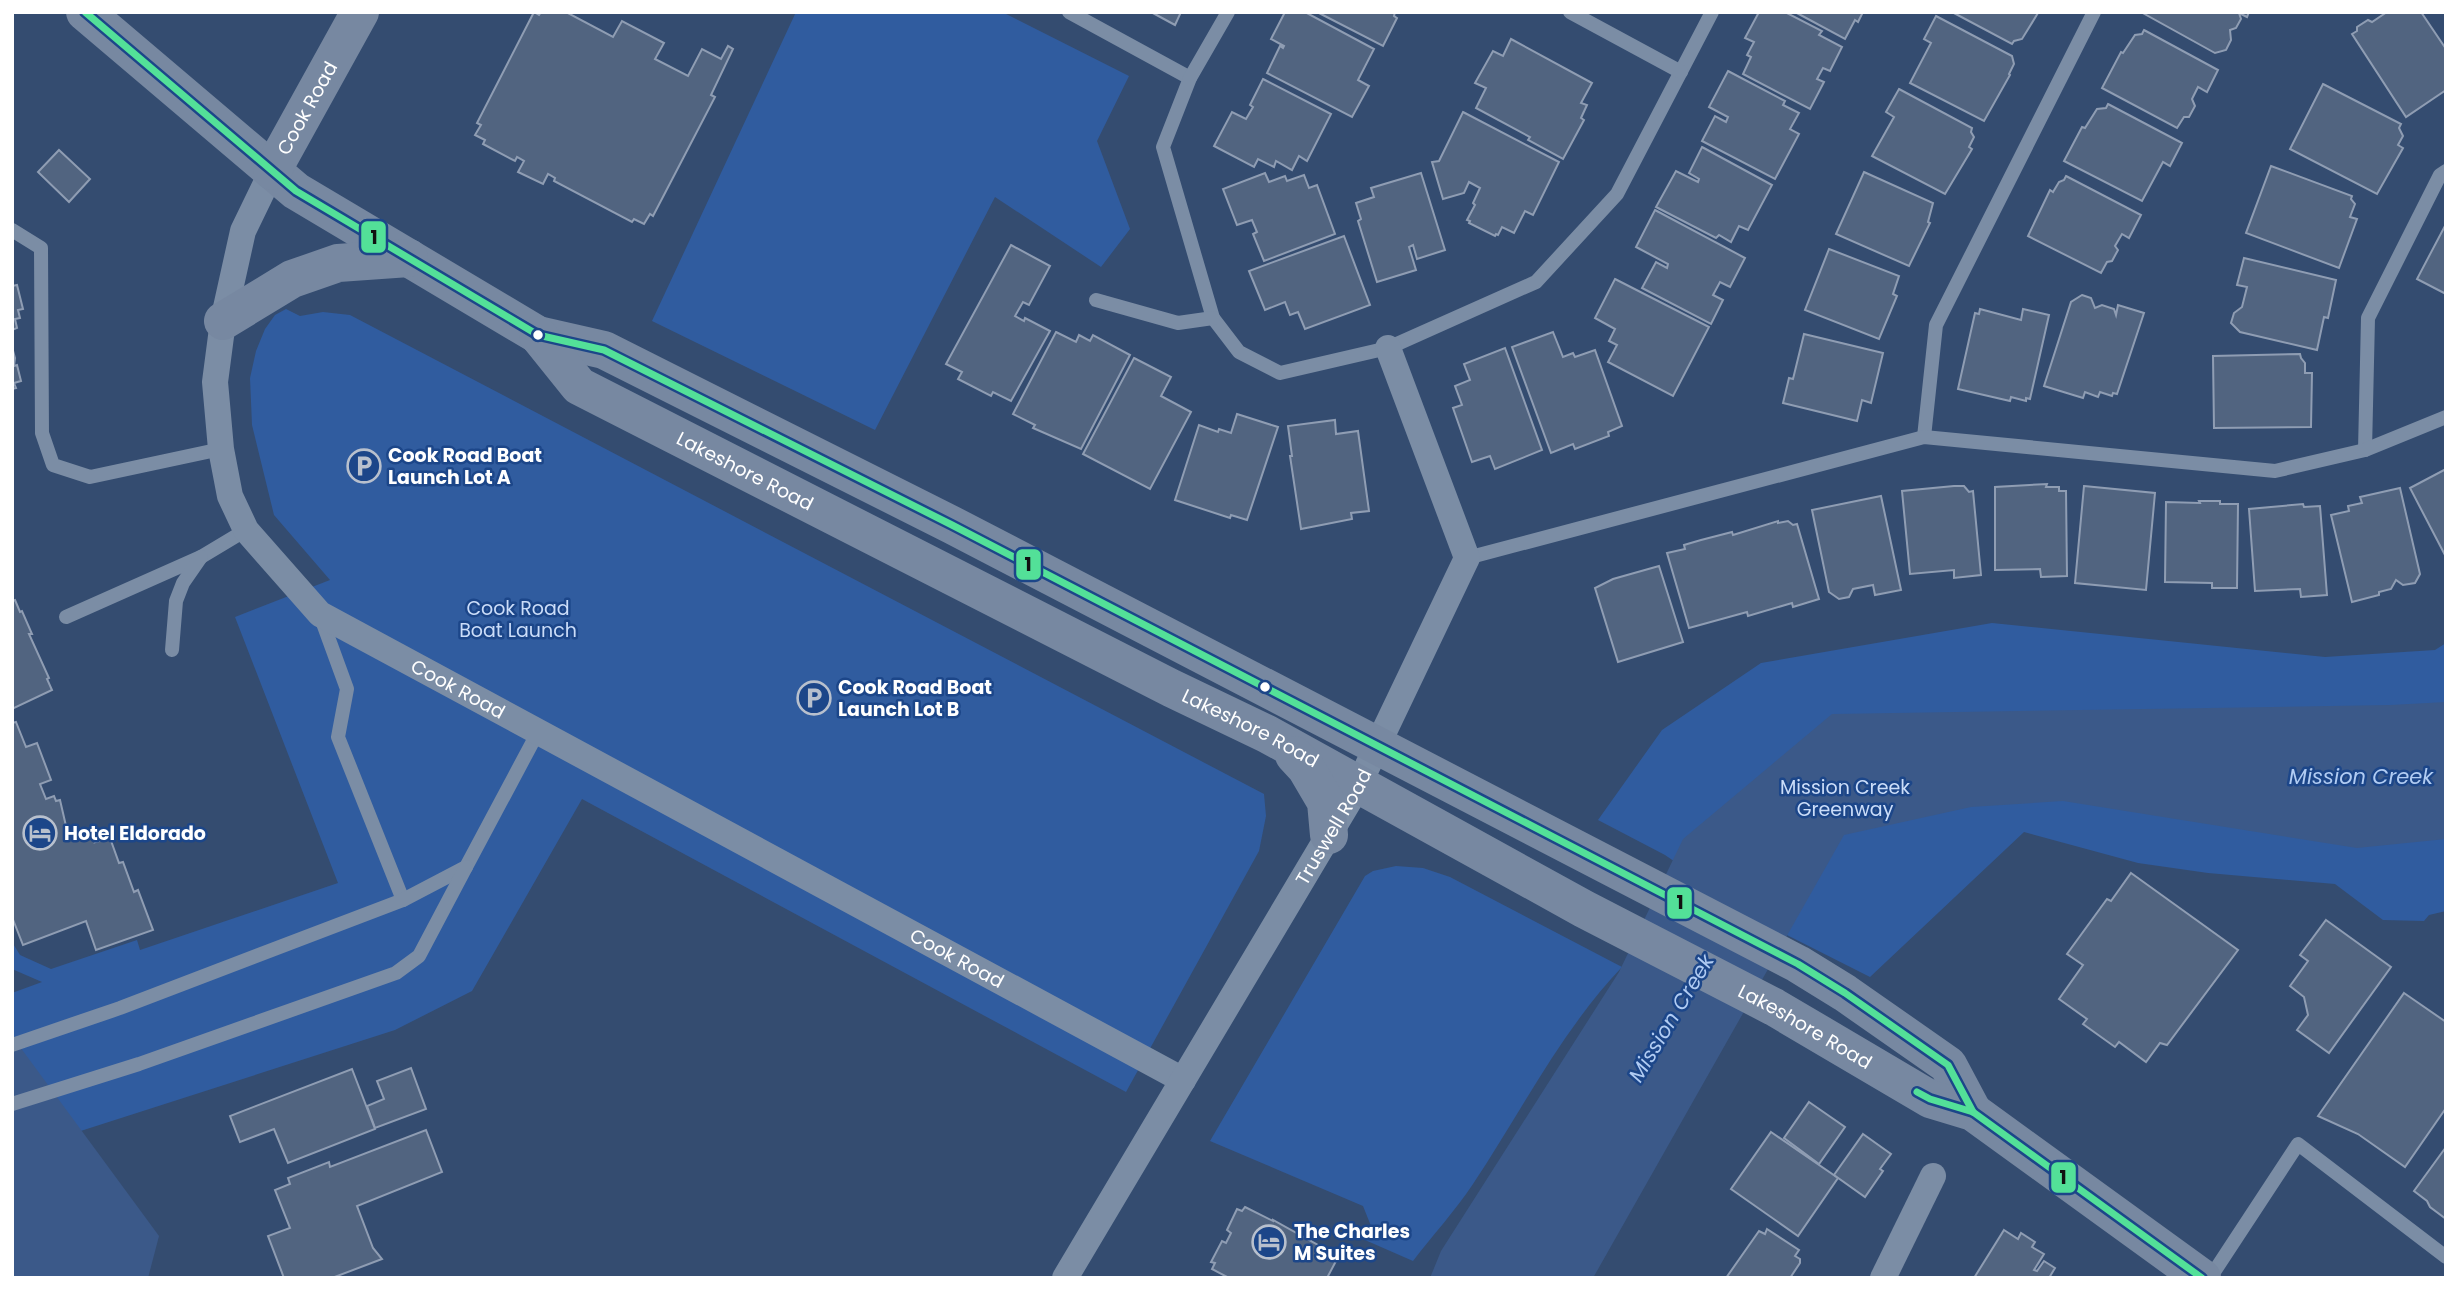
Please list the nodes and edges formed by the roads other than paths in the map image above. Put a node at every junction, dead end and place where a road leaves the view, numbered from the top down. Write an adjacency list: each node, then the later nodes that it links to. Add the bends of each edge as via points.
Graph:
1 (85, 12): 10 (main road, Lakeshore Road)
2 (360, 12): 10 (main road, Cook Road)
3 (1069, 12): 9 (lane)
4 (1228, 12): 9 (lane)
5 (1570, 12): 8 (lane)
6 (1712, 12): 8 (lane)
7 (2094, 12): 20 (lane, via 1936,325)
8 (1681, 72): 18 (lane, via 1617,194 1536,282)
9 (1190, 78): 15 (lane, via 1163,146)
10 (272, 171): 13 (main road, Lakeshore Road, via 296,191); 16 (street, Cook Road, via 243,231)
11 (2446, 171): 22 (lane, via 2368,318)
12 (12, 230): 21 (lane, via 41,248 42,433 53,465 90,477)
13 (409, 258): 16 (main road, via 338,263 292,279); 17 (main road, Lakeshore Road)
14 (1096, 300): 15 (lane, via 1178,323)
15 (1213, 318): 18 (lane, via 1239,352 1280,373)
16 (223, 320): 21 (street, Cook Road, via 215,382)
17 (538, 335): 26 (main road, Lakeshore Road, via 604,350); 29 (main road, Lakeshore Road, via 579,386)
18 (1388, 348): 25 (street)
19 (2446, 417): 22 (lane)
20 (1924, 437): 22 (lane, via 2275,471); 25 (lane)
21 (221, 449): 23 (street, Cook Road, via 230,496)
22 (2365, 450)
23 (246, 530): 24 (lane); 27 (street, Cook Road)
24 (201, 557): 28 (lane); 30 (lane, via 176,601)
25 (1467, 558): 33 (street, Truswell Road)
26 (1072, 588): 29 (main road); 33 (main road, Lakeshore Road)
27 (320, 614): 31 (street, Cook Road); 37 (lane, via 347,689 338,737)
28 (66, 617)
29 (1050, 626): 32 (main road, Lakeshore Road)
30 (172, 650)
31 (538, 732): 36 (lane); 39 (street, Cook Road)
32 (1283, 743): 34 (main road, Lakeshore Road); 35 (main road, via 1306,768 1326,803)
33 (1377, 746): 34 (street, Truswell Road); 41 (main road, Lakeshore Road, via 1798,964 1948,1065)
34 (1358, 786): 35 (street, Truswell Road); 41 (main road, Lakeshore Road, via 1774,1007 1930,1099)
35 (1329, 835): 39 (street, Truswell Road)
36 (466, 867): 37 (lane); 40 (lane, via 419,956 396,973)
37 (403, 900): 38 (lane)
38 (12, 1045)
39 (1183, 1080): 44 (street, Truswell Road)
40 (12, 1104)
41 (1973, 1112): 46 (main road, Lakeshore Road)
42 (1933, 1176): 45 (street)
43 (2446, 1257): 47 (lane, via 2298,1144)
44 (1065, 1278)
45 (1883, 1278)
46 (2202, 1278)
47 (2210, 1278)

